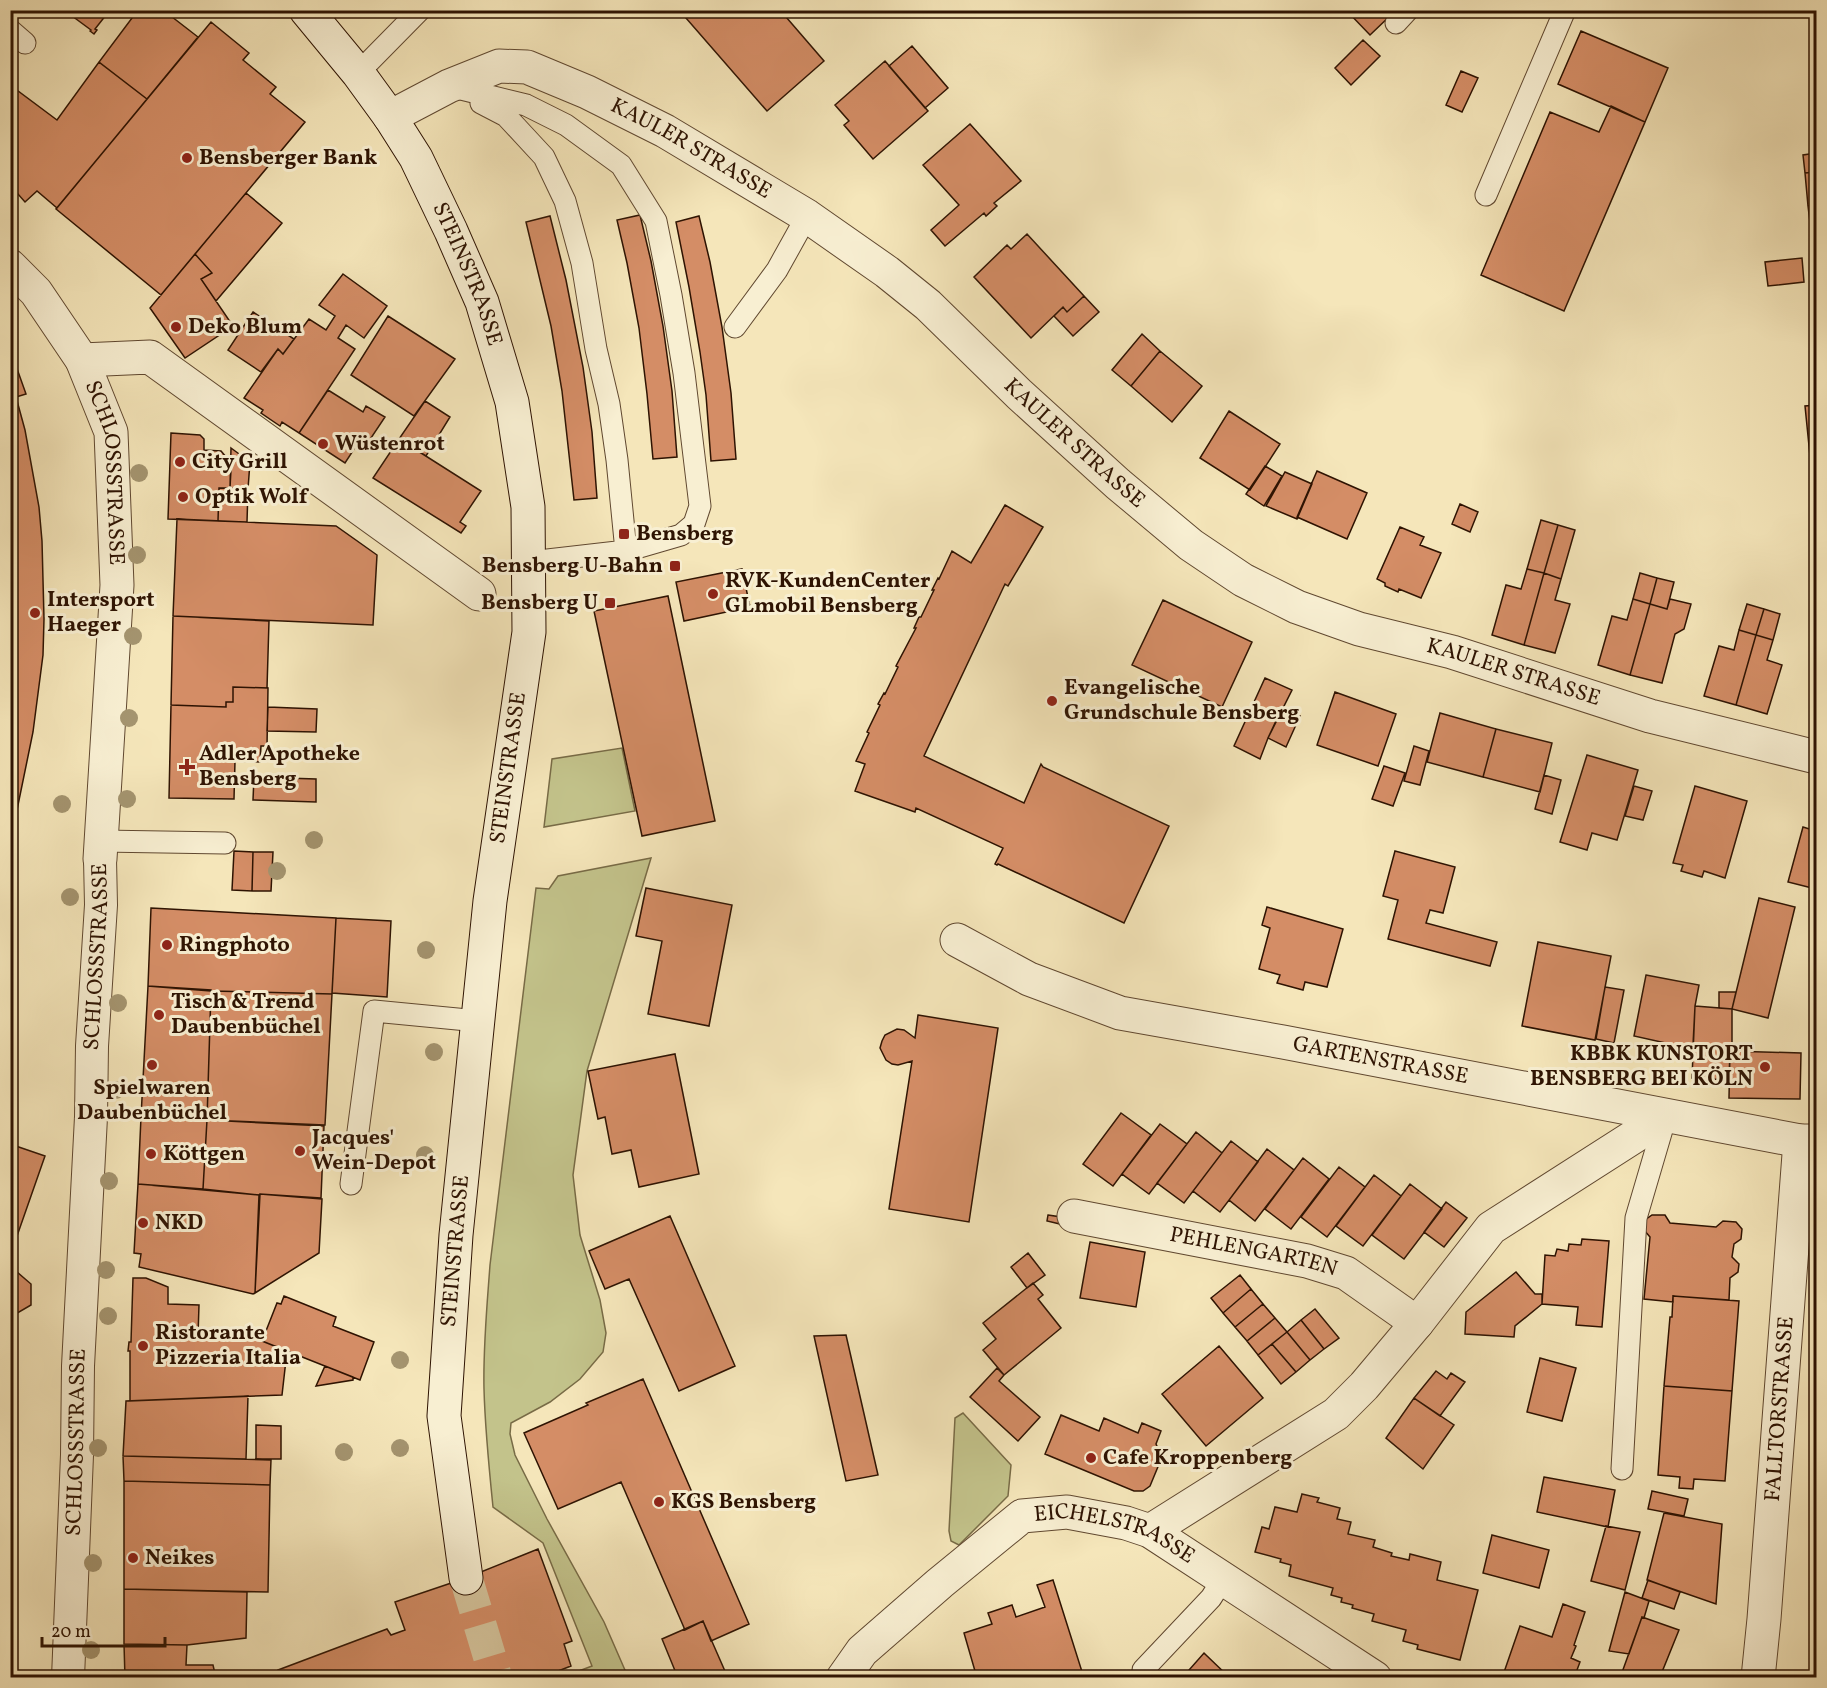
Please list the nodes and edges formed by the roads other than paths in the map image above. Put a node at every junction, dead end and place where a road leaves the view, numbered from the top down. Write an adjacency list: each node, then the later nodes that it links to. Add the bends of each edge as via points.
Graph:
1 (306, 10): 4 (street, STEINSTRASSE)
2 (420, 10): 4 (lane)
3 (1565, 10): 7 (lane)
4 (358, 73): 6 (street, STEINSTRASSE)
5 (449, 86): 6 (street, KAULER STRASSE); 8 (street, KAULER STRASSE, via 499,66 527,67 665,131); 12 (lane, via 506,116 544,157 565,201 582,263 609,404); 12 (lane, via 526,105 566,125 621,165 656,221 684,373 700,506 694,524 681,535)
6 (390, 117): 13 (street, STEINSTRASSE, via 420,167 482,302 512,402 528,507)
7 (1486, 195)
8 (807, 216): 10 (lane, via 777,270); 15 (street, KAULER STRASSE, via 928,305 1118,484 1191,545 1243,580 1297,607 1359,629 1452,652 1650,716)
9 (10, 266): 11 (street, SCHLOSSSTRASSE, via 36,292)
10 (735, 327)
11 (82, 360): 14 (street, via 150,357); 17 (street, SCHLOSSSTRASSE, via 111,432 117,585)
12 (626, 551): 13 (lane)
13 (530, 562): 19 (street, STEINSTRASSE, via 529,632 490,901)
14 (479, 594)
15 (1816, 757)
16 (225, 843): 17 (lane)
17 (101, 850): 30 (street, SCHLOSSSTRASSE)
18 (957, 940): 20 (street, GARTENSTRASSE, via 1029,979 1120,1013)
19 (478, 1022): 22 (lane, via 374,1011); 27 (street, STEINSTRASSE, via 456,1235 444,1416)
20 (1666, 1116): 21 (street, GARTENSTRASSE); 24 (street, via 1491,1228); 25 (lane, via 1636,1218)
21 (1808, 1141): 33 (street, FALLTORSTRASSE)
22 (351, 1184)
23 (1074, 1216): 24 (street, PEHLENGARTEN, via 1307,1261 1346,1273)
24 (1417, 1323): 26 (street, via 1336,1414)
25 (1622, 1469)
26 (1150, 1532): 28 (street, EICHELSTRASSE); 31 (street, EICHELSTRASSE, via 1126,1523 1067,1512 1022,1516 862,1652)
27 (466, 1578)
28 (1223, 1579): 29 (lane, via 1212,1598); 32 (street, EICHELSTRASSE)
29 (1143, 1670)
30 (68, 1677)
31 (843, 1677)
32 (1375, 1677)
33 (1758, 1677)

